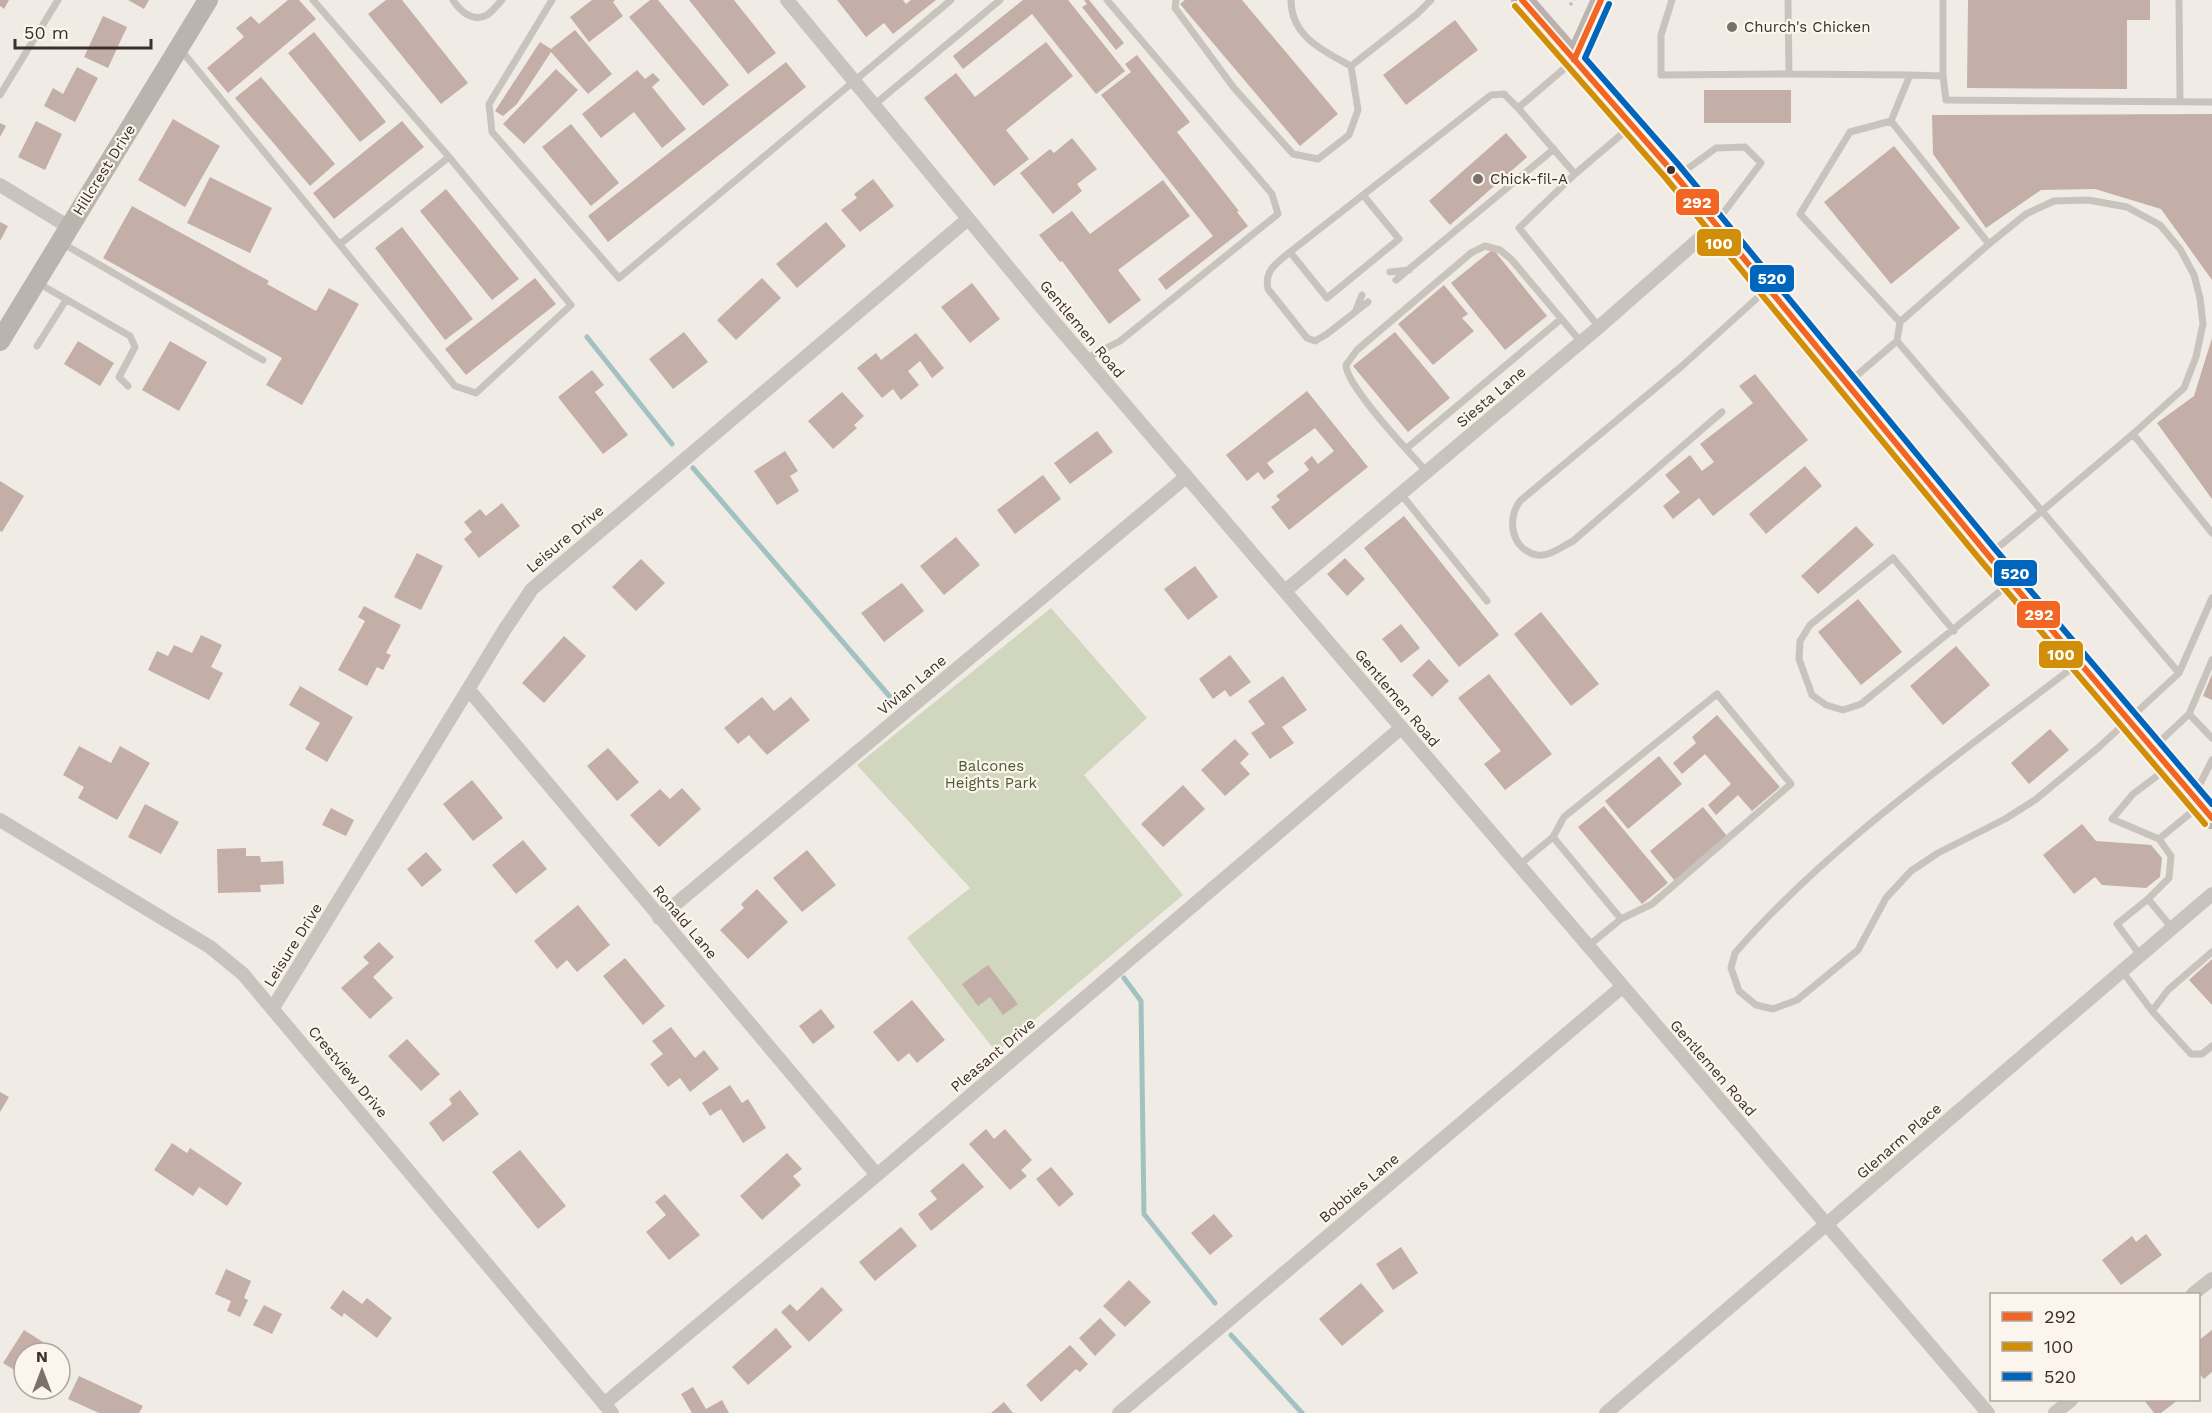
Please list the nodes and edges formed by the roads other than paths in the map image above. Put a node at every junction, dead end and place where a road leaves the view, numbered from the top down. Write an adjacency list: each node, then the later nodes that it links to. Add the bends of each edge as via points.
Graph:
1 (58, 0): 27 (lane)
2 (208, 0): 20 (street, Hillcrest Drive)
3 (313, 0): 35 (lane)
4 (453, 0): 5 (lane, via 460,11 471,16 488,14)
5 (502, 0)
6 (552, 0): 26 (lane, via 489,104 492,132 618,278)
7 (787, 0): 26 (street, Gentlemen Road)
8 (951, 0): 26 (lane)
9 (1000, 0): 30 (lane)
10 (1107, 0): 62 (lane, via 1272,195 1278,214 1120,341)
11 (1176, 0): 22 (lane, via 1175,8 1234,88 1293,154 1318,159 1349,135 1358,110)
12 (1291, 0): 22 (lane, via 1294,21 1303,35)
13 (1431, 0): 22 (lane)
14 (1522, 0): 21 (main road)
15 (1601, 0): 21 (street)
16 (1672, 0): 23 (lane, via 1661,35 1661,75)
17 (1788, 0): 23 (lane)
18 (1943, 0): 25 (lane)
19 (2179, 0): 28 (lane)
20 (179, 47): 42 (street, Hillcrest Drive); 43 (lane)
21 (1574, 60): 31 (lane); 33 (main road)
22 (1351, 66)
23 (1789, 74): 24 (lane)
24 (1910, 75): 25 (lane); 32 (lane)
25 (1944, 76): 28 (lane, via 1946,100)
26 (854, 81): 30 (street, Gentlemen Road)
27 (0, 95)
28 (2180, 101): 29 (lane)
29 (2212, 102)
30 (874, 105): 40 (street, Gentlemen Road)
31 (1518, 108): 34 (lane); 39 (lane, via 1504,94 1491,95)
32 (1891, 121): 44 (lane); 56 (lane, via 1850,132 1800,214)
33 (1632, 125): 36 (lane); 37 (main road)
34 (1554, 150): 36 (lane); 46 (lane)
35 (448, 157): 43 (lane); 43 (lane, via 571,305 476,393 455,386)
36 (1575, 174): 57 (lane, via 1519,228)
37 (1676, 177): 41 (main road); 41 (lane, via 1716,148 1745,147 1761,164)
38 (0, 185): 42 (street)
39 (1363, 195): 45 (lane); 45 (lane, via 1399,239 1327,298)
40 (968, 219): 62 (street, Gentlemen Road); 83 (street, Leisure Drive, via 532,589)
41 (1715, 225): 50 (main road); 57 (street, Siesta Lane)
42 (64, 234): 49 (street, Hillcrest Drive); 63 (lane)
43 (340, 244)
44 (1989, 244): 56 (lane); 67 (lane, via 2026,214 2054,201 2088,200 2127,207 2160,225 2180,249 2194,275 2200,298 2203,324 2196,357 2184,388)
45 (1290, 252): 54 (lane, via 1269,270 1266,281 1268,289 1307,338 1320,339)
46 (1409, 270): 47 (lane); 48 (lane)
47 (1390, 272)
48 (1396, 280)
49 (36, 282): 52 (lane); 58 (street, Hillcrest Drive)
50 (1768, 288): 64 (main road); 66 (lane, via 1682,366 1520,501 1511,519 1514,534 1523,547 1536,555 1545,555 1573,541)
51 (1362, 296): 54 (lane)
52 (66, 300): 61 (lane); 65 (lane, via 129,336 135,347 119,377)
53 (1368, 302): 54 (lane)
54 (1355, 312)
55 (1561, 319): 60 (lane); 68 (lane); 68 (lane, via 1511,259 1500,250 1479,247 1357,350 1346,365 1348,377)
56 (1900, 322): 59 (lane)
57 (1599, 327): 60 (street, Siesta Lane)
58 (0, 341)
59 (1897, 341): 64 (lane); 72 (lane)
60 (1581, 342): 69 (street, Siesta Lane)
61 (38, 346)
62 (1085, 359): 70 (street, Gentlemen Road)
63 (263, 360)
64 (1847, 383): 74 (main road)
65 (128, 386)
66 (1722, 412)
67 (2133, 434): 72 (lane); 73 (lane)
68 (1407, 448): 69 (lane)
69 (1427, 472): 71 (street, Siesta Lane)
70 (1186, 477): 76 (street, Gentlemen Road); 98 (street, Vivian Lane)
71 (1401, 494): 76 (street, Siesta Lane); 78 (lane)
72 (2042, 511): 74 (lane); 82 (lane)
73 (2212, 533)
74 (1988, 555): 75 (main road)
75 (2011, 582): 79 (lane); 81 (main road)
76 (1285, 591): 86 (street, Gentlemen Road)
77 (2212, 598): 82 (lane)
78 (1487, 601)
79 (1954, 631): 79 (lane, via 1861,704 1843,710 1812,695 1799,658 1800,641 1810,625 1893,558)
80 (2212, 660): 84 (lane)
81 (2079, 662): 85 (main road); 85 (lane, via 1864,829 1805,881 1735,953 1731,968 1739,991 1756,1005 1773,1009 1797,1000 1858,950 1886,898 1911,871 2035,800)
82 (2179, 672): 85 (lane)
83 (469, 690): 98 (street, Ronald Lane); 106 (street, Leisure Drive)
84 (2189, 714): 87 (lane); 88 (lane)
85 (2130, 719): 88 (main road)
86 (1401, 728): 95 (street, Gentlemen Road); 109 (street, Pleasant Drive)
87 (2212, 738)
88 (2154, 748): 90 (main road)
89 (2212, 760): 91 (lane)
90 (2169, 766): 91 (main road); 94 (lane, via 2133,794 2112,819)
91 (2202, 806): 94 (lane)
92 (0, 820): 106 (street, Crestview Drive, via 210,947 243,974)
93 (1553, 837): 95 (lane); 99 (lane); 99 (lane, via 1564,817 1717,694 1791,784 1652,904)
94 (2159, 839): 97 (lane, via 2172,856 2169,878)
95 (1518, 866): 101 (street, Gentlemen Road)
96 (2212, 894): 100 (street, Glenarm Place)
97 (2148, 899): 100 (lane); 103 (lane, via 2117,924)
98 (660, 918): 109 (street, Ronald Lane)
99 (1621, 920): 101 (lane)
100 (2172, 928): 103 (street, Glenarm Place)
101 (1587, 946): 105 (street, Gentlemen Road)
102 (2212, 952): 107 (lane, via 2168,990)
103 (2140, 955): 104 (street, Glenarm Place)
104 (2122, 971): 107 (lane); 110 (street, Glenarm Place)
105 (1622, 987): 110 (street, Gentlemen Road); 115 (street, Bobbies Lane)
106 (273, 1008): 114 (street, Crestview Drive)
107 (2152, 1011): 108 (lane, via 2192,1054 2202,1054)
108 (2212, 1046)
109 (877, 1175): 114 (street, Pleasant Drive)
110 (1827, 1224): 116 (street, Glenarm Place); 117 (street, Gentlemen Road)
111 (2212, 1279): 112 (street)
112 (2194, 1293)
113 (2070, 1401): 118 (street)
114 (608, 1408)
115 (1119, 1413)
116 (1606, 1413)
117 (1988, 1413)
118 (2055, 1413)

